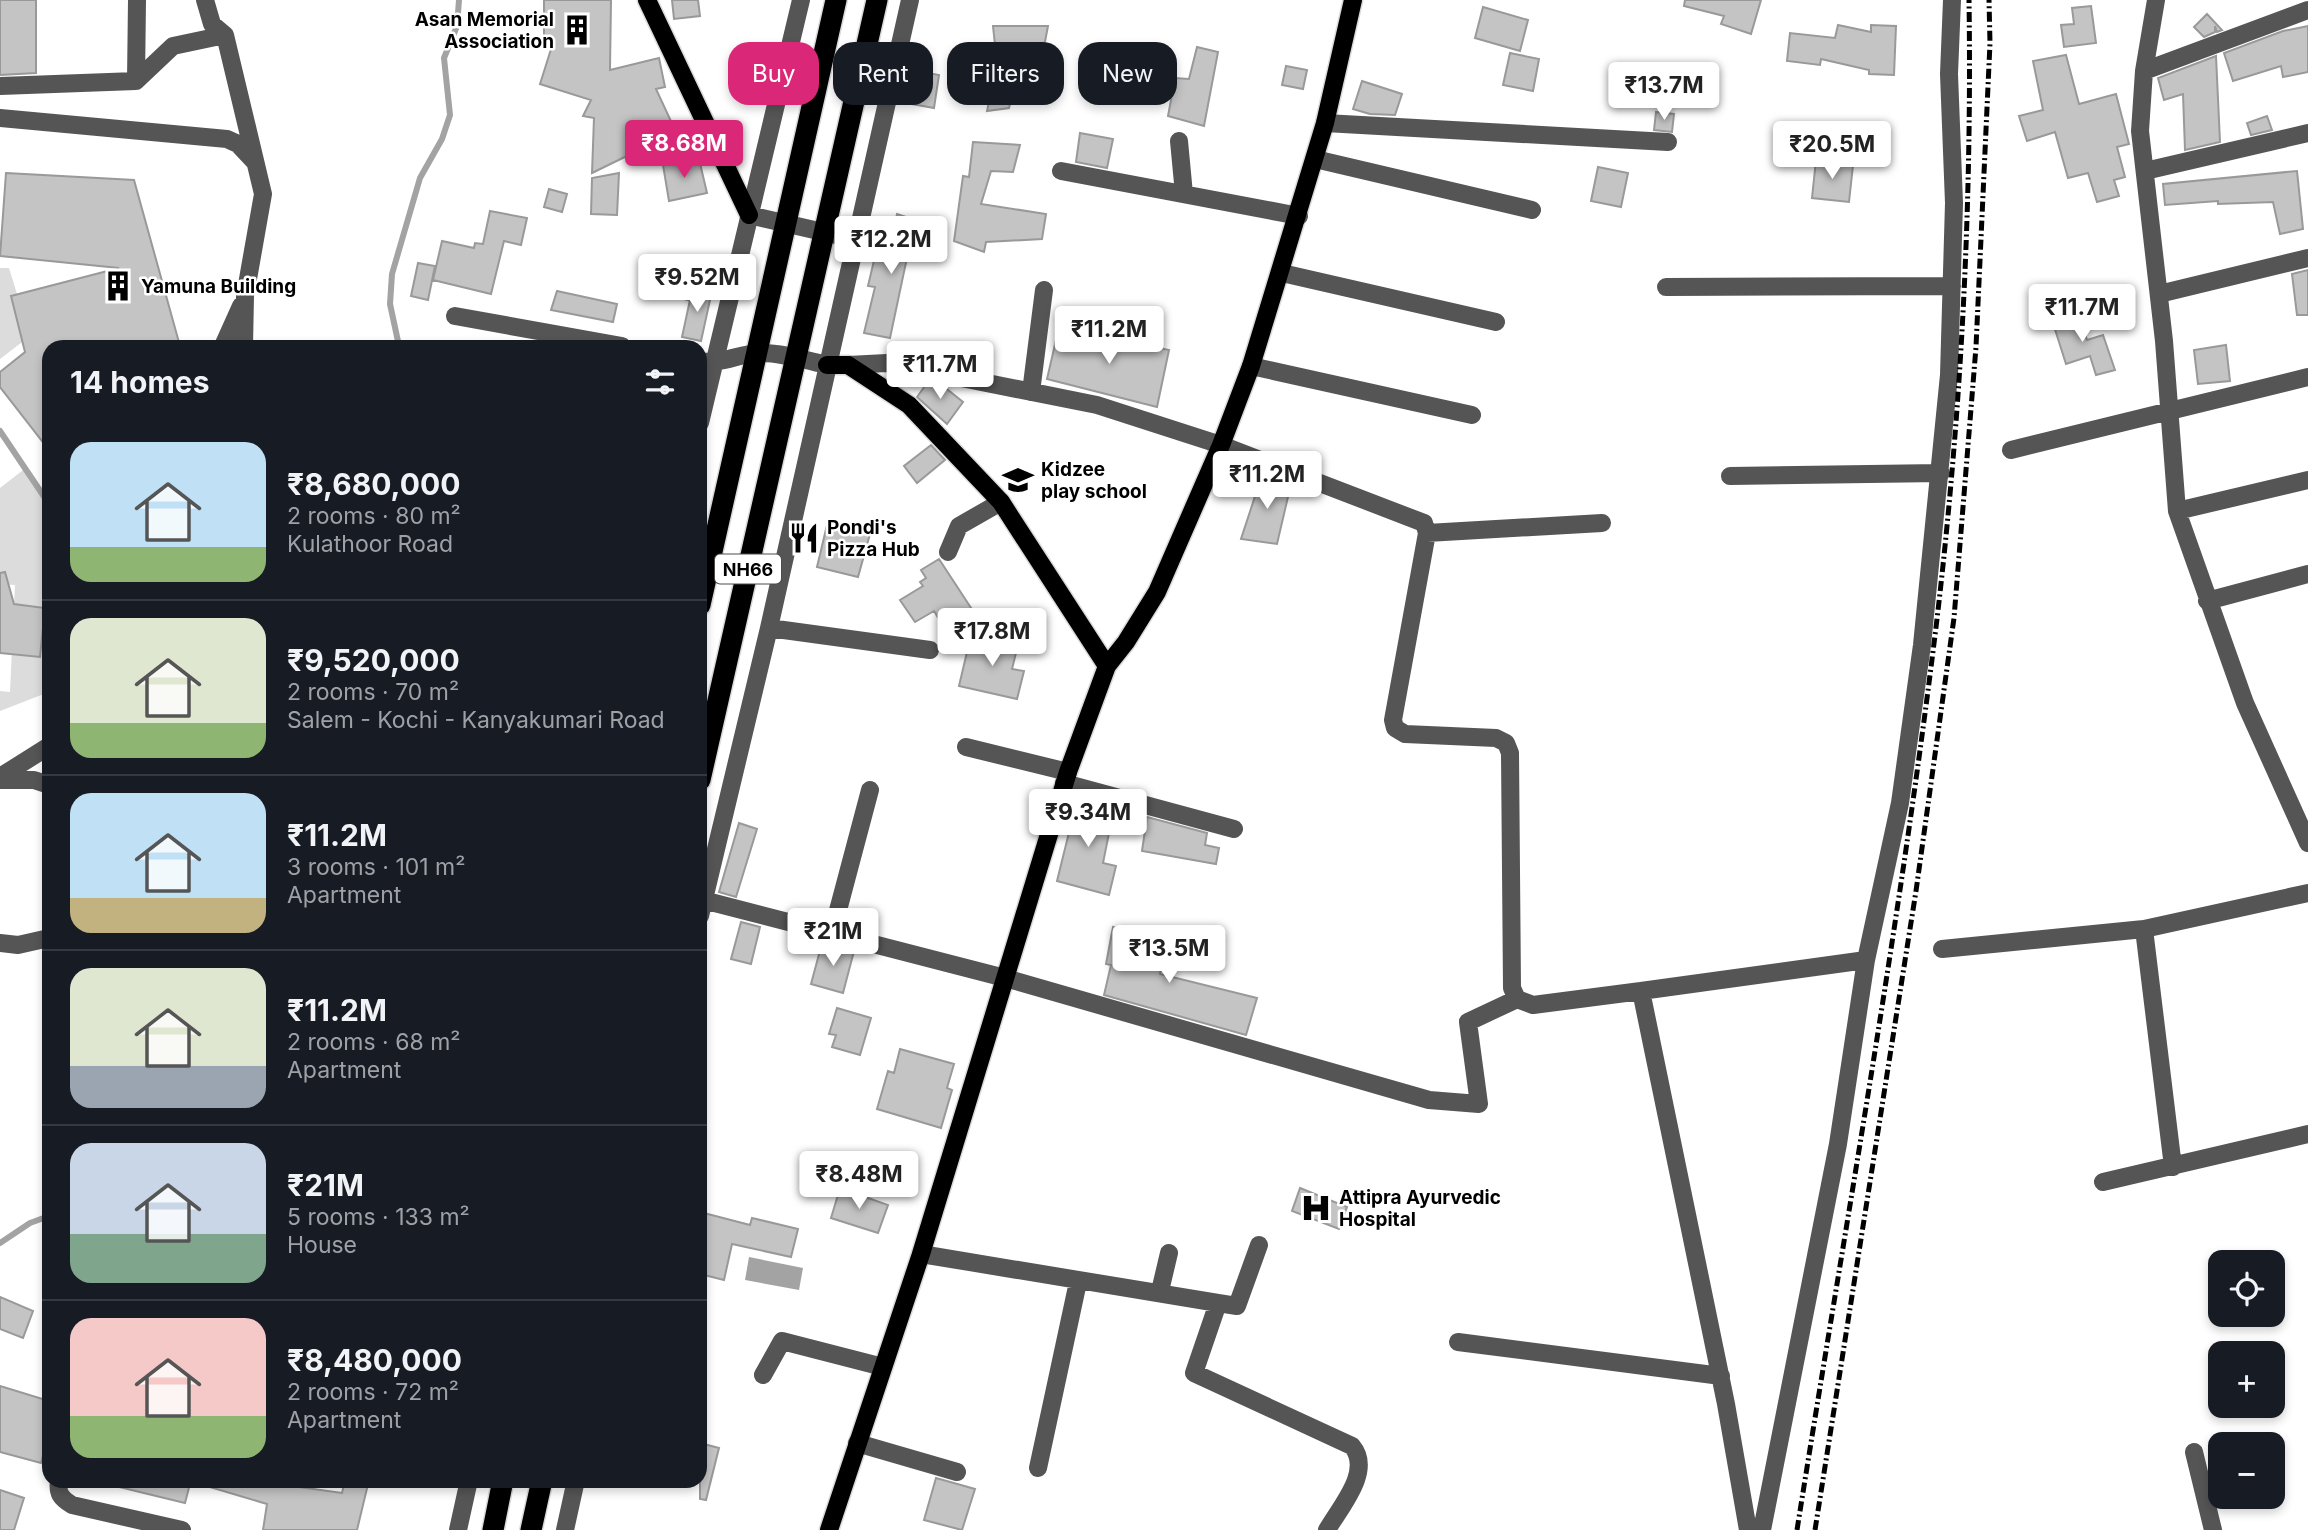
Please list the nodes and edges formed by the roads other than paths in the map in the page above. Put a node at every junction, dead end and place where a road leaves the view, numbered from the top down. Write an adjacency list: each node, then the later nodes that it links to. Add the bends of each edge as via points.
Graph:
1 (137, 0): 14 (street)
2 (205, 0): 12 (street, via 212,24)
3 (647, 0): 27 (main road)
4 (801, 0): 27 (street)
5 (836, 0): 29 (highway, NH66)
6 (877, 0): 30 (highway, NH66)
7 (910, 0): 31 (street)
8 (1353, 0): 17 (main road)
9 (1952, 0): 34 (street)
10 (2156, 0): 13 (street)
11 (2308, 10): 13 (street)
12 (225, 34): 14 (street, via 173,46); 22 (street)
13 (2144, 71): 24 (street, via 2140,131)
14 (136, 81): 15 (street)
15 (0, 86)
16 (0, 118): 22 (street, via 227,139)
17 (1325, 123): 20 (street); 21 (main road)
18 (2308, 134): 24 (street)
19 (1179, 141): 25 (street)
20 (1668, 142)
21 (1315, 159): 26 (street); 28 (main road)
22 (257, 164): 38 (street, via 263,194)
23 (1061, 171): 25 (street)
24 (2145, 171): 37 (street)
25 (1184, 194): 28 (street)
26 (1532, 211)
27 (749, 215): 29 (street); 46 (street)
28 (1299, 215): 33 (main road)
29 (786, 224): 30 (street); 44 (highway, NH66)
30 (822, 232): 31 (street); 45 (highway, NH66)
31 (858, 240): 47 (street)
32 (2308, 258): 37 (street)
33 (1282, 273): 40 (street); 49 (main road)
34 (1952, 286): 35 (street); 56 (street)
35 (1666, 287)
36 (1044, 289): 51 (street)
37 (2159, 294): 52 (street)
38 (245, 296): 41 (street); 42 (street)
39 (455, 316): 43 (street)
40 (1496, 322)
41 (226, 340)
42 (244, 340)
43 (589, 340)
44 (759, 353): 45 (street); 46 (street); 65 (highway, NH66)
45 (795, 357): 47 (street); 71 (highway, NH66)
46 (707, 362)
47 (827, 365): 48 (main road); 67 (street)
48 (848, 365): 51 (street, via 887,363); 59 (main road, via 909,405)
49 (1251, 366): 53 (street); 54 (main road)
50 (2308, 377): 52 (street)
51 (1031, 391): 54 (street, via 1097,405)
52 (2171, 412): 55 (street); 60 (street)
53 (1472, 415)
54 (1221, 446): 62 (street, via 1418,520); 69 (main road, via 1157,592)
55 (2011, 450)
56 (1941, 473): 57 (street); 87 (street, via 1900,803)
57 (1730, 476)
58 (2308, 480): 60 (street)
59 (1001, 502): 63 (street, via 959,526); 69 (main road)
60 (2177, 511): 66 (street)
61 (1602, 523): 62 (street)
62 (1427, 533): 90 (street, via 1393,720 1395,728 1405,734 1496,738 1506,743 1510,753 1512,988)
63 (948, 552)
64 (2308, 574): 66 (street)
65 (707, 575)
66 (2207, 601): 78 (street, via 2245,702)
67 (769, 628): 68 (street); 79 (street)
68 (930, 650)
69 (1107, 666): 74 (main road)
70 (966, 747): 74 (street)
71 (707, 749)
72 (42, 751): 73 (street)
73 (0, 778): 75 (street)
74 (1066, 778): 77 (street); 88 (main road)
75 (42, 783)
76 (870, 790): 83 (street)
77 (1234, 830)
78 (2308, 843)
79 (707, 887)
80 (2308, 893): 82 (street)
81 (707, 909): 83 (street)
82 (2144, 929): 86 (street); 92 (street)
83 (832, 933): 88 (street)
84 (42, 940): 85 (street)
85 (0, 943)
86 (1942, 949)
87 (1866, 960): 89 (street); 121 (street, via 1838,1144)
88 (1005, 978): 90 (street, via 1429,1100 1479,1104 1468,1022); 96 (main road)
89 (1641, 991): 90 (street, via 1533,1005); 103 (street)
90 (1517, 999)
91 (2308, 1134): 92 (street)
92 (2173, 1167): 93 (street)
93 (2103, 1182)
94 (1259, 1245): 99 (street, via 1237,1306)
95 (1169, 1253): 98 (street)
96 (921, 1254): 97 (street); 101 (main road)
97 (1078, 1282): 98 (street); 106 (street)
98 (1160, 1291): 99 (street)
99 (1218, 1303): 119 (street, via 1194,1373 1352,1447 1358,1454 1357,1478)
100 (1458, 1342): 103 (street)
101 (883, 1367): 102 (street, via 782,1341); 104 (main road)
102 (763, 1375)
103 (1721, 1376): 120 (street)
104 (857, 1443): 107 (street); 118 (main road)
105 (2194, 1452): 122 (street)
106 (1038, 1468)
107 (957, 1472)
108 (58, 1488): 113 (street, via 62,1499 72,1505)
109 (467, 1488): 114 (street)
110 (501, 1488): 115 (highway)
111 (540, 1488): 116 (highway)
112 (574, 1488): 117 (street)
113 (182, 1530)
114 (458, 1530)
115 (493, 1530)
116 (531, 1530)
117 (565, 1530)
118 (829, 1530)
119 (1327, 1530)
120 (1748, 1530)
121 (1762, 1530)
122 (2213, 1530)

